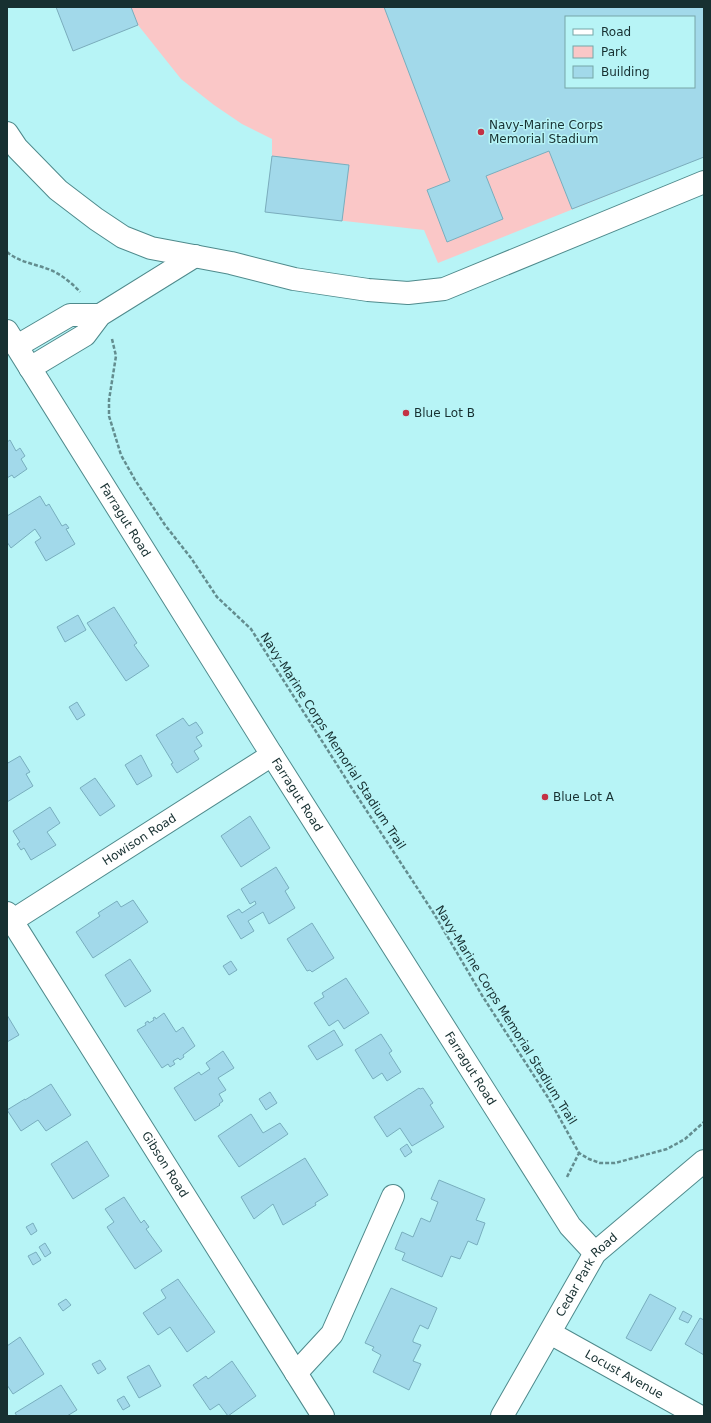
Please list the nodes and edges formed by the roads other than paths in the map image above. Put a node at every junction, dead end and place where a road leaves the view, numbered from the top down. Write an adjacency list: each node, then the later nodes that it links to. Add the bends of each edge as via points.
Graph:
1 (7, 133): 3 (street, via 17,148 58,190 96,220 123,236 151,248)
2 (704, 182): 3 (street, via 444,289 408,293 368,290 294,279)
3 (195, 256): 4 (street)
4 (100, 315): 5 (street, via 70,315); 6 (street, via 85,335)
5 (12, 339): 6 (street, Farragut Road)
6 (30, 368): 7 (street, Farragut Road)
7 (272, 755): 8 (street, Howison Road); 11 (street, Farragut Road, via 570,1226)
8 (9, 919): 13 (street, Gibson Road)
9 (704, 1161): 11 (street, Cedar Park Road)
10 (393, 1196): 13 (street, via 332,1334)
11 (595, 1253): 12 (street, Cedar Park Road)
12 (550, 1333): 15 (street, Cedar Park Road); 16 (street, Locust Avenue)
13 (296, 1373): 14 (street, Gibson Road)
14 (323, 1416)
15 (502, 1416)
16 (698, 1416)

